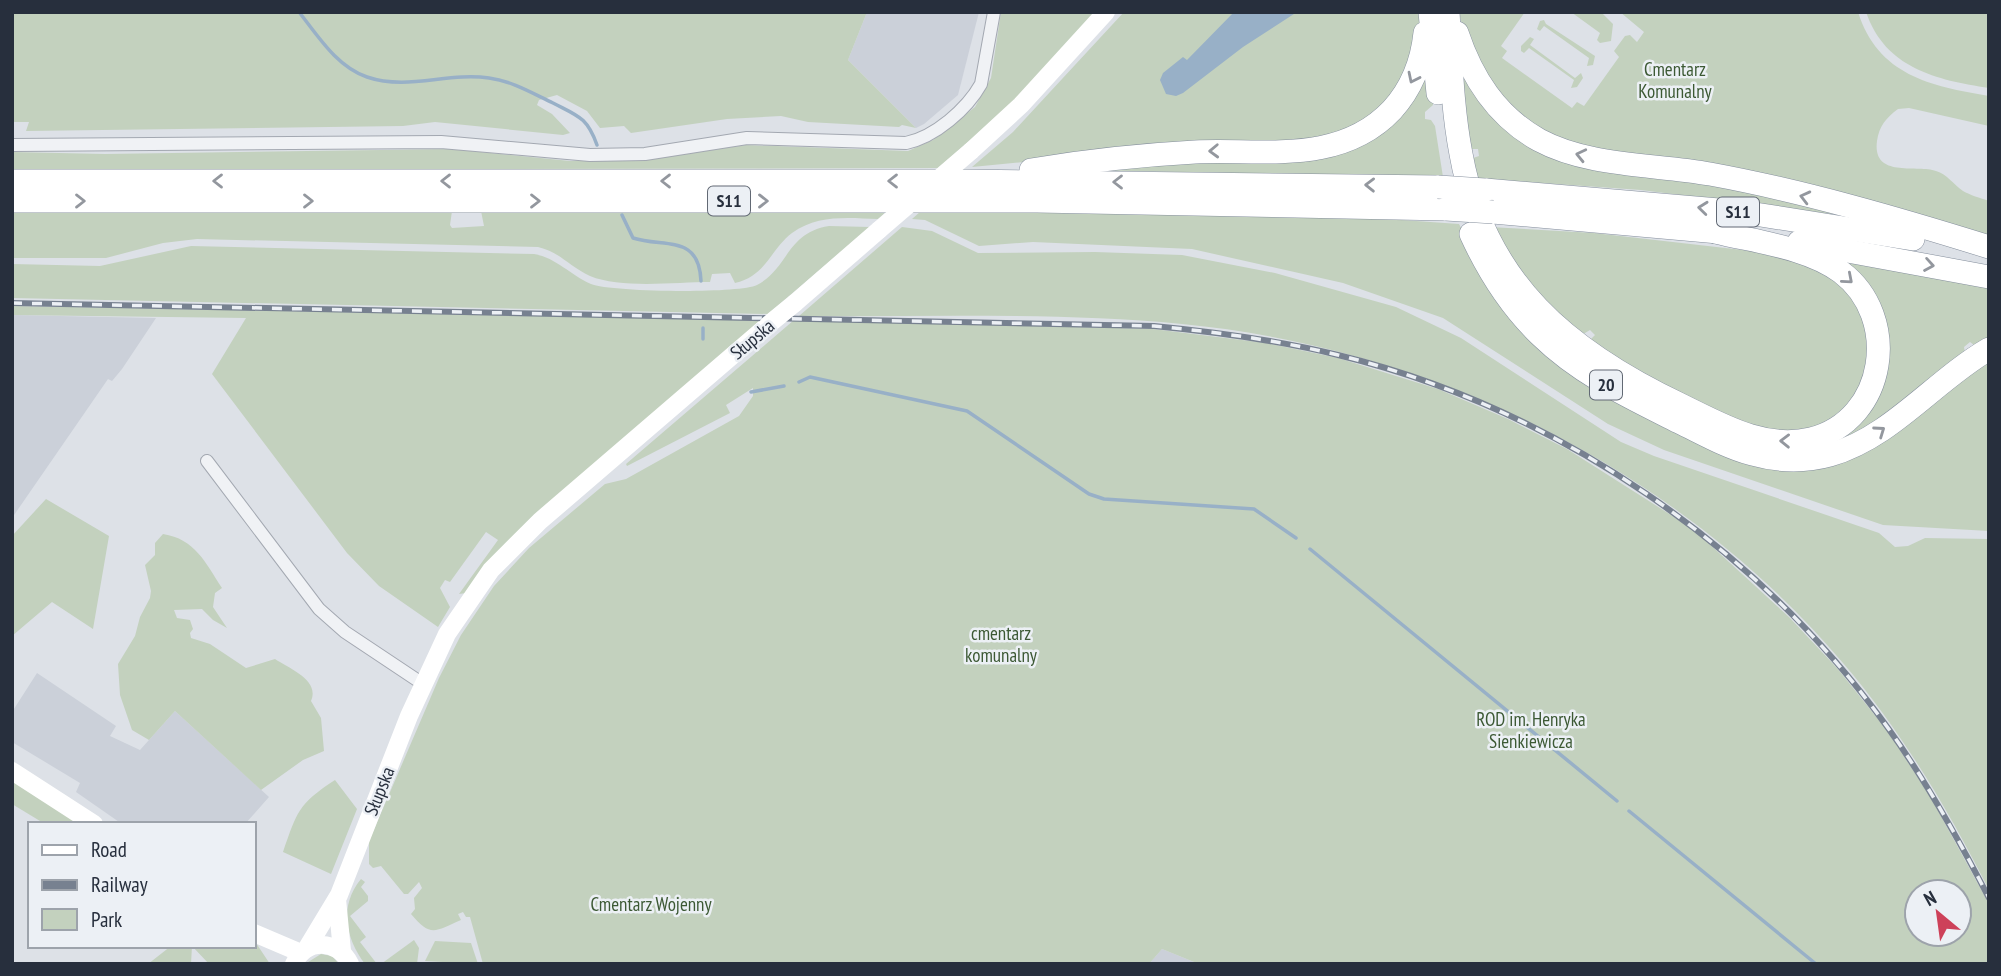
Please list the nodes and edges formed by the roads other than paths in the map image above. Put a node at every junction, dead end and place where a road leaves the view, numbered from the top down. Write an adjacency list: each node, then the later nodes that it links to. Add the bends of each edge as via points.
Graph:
1 (995, 12): 5 (street, via 976,93 930,134 906,144 747,138 645,153 590,155 441,142)
2 (1106, 12): 14 (main road, Słupska, bridge, via 1021,106 505,554 464,606)
3 (1428, 12): 7 (highway, one-way to 7, via 1423,49 1407,90 1383,118 1350,140 1300,151 1192,152 1095,161); 12 (highway, 20, one-way to 12, via 1445,151 1467,227 1518,312 1541,337 1600,381 1726,445 1776,459 1807,460 1863,443)
4 (1449, 12): 9 (highway, one-way to 4, via 1829,264 1851,280 1869,302 1880,339 1877,372 1864,401 1827,433 1786,442 1738,432 1600,362 1532,303 1493,244 1471,192 1456,123); 10 (highway, one-way to 4, via 1743,181 1563,150 1522,129 1495,105 1469,66)
5 (12, 145)
6 (12, 181): 7 (highway, S11, one-way to 6)
7 (962, 181): 10 (highway, S11, one-way to 7, bridge, via 1742,212 1485,190)
8 (12, 201): 9 (highway, S11, one-way to 9, bridge, via 1037,201 1446,209)
9 (1716, 232): 11 (highway, S11, one-way to 11, via 1867,253)
10 (1989, 249)
11 (1989, 277)
12 (1989, 349)
13 (207, 461): 14 (street, via 319,609)
14 (423, 684): 17 (main road, Słupska)
15 (12, 771): 16 (main road)
16 (91, 822)
17 (337, 898): 19 (main road, Słupska); 20 (main road, Słupska)
18 (256, 935): 19 (main road); 21 (main road)
19 (300, 955): 20 (main road, via 323,944)
20 (346, 957)
21 (284, 964)

